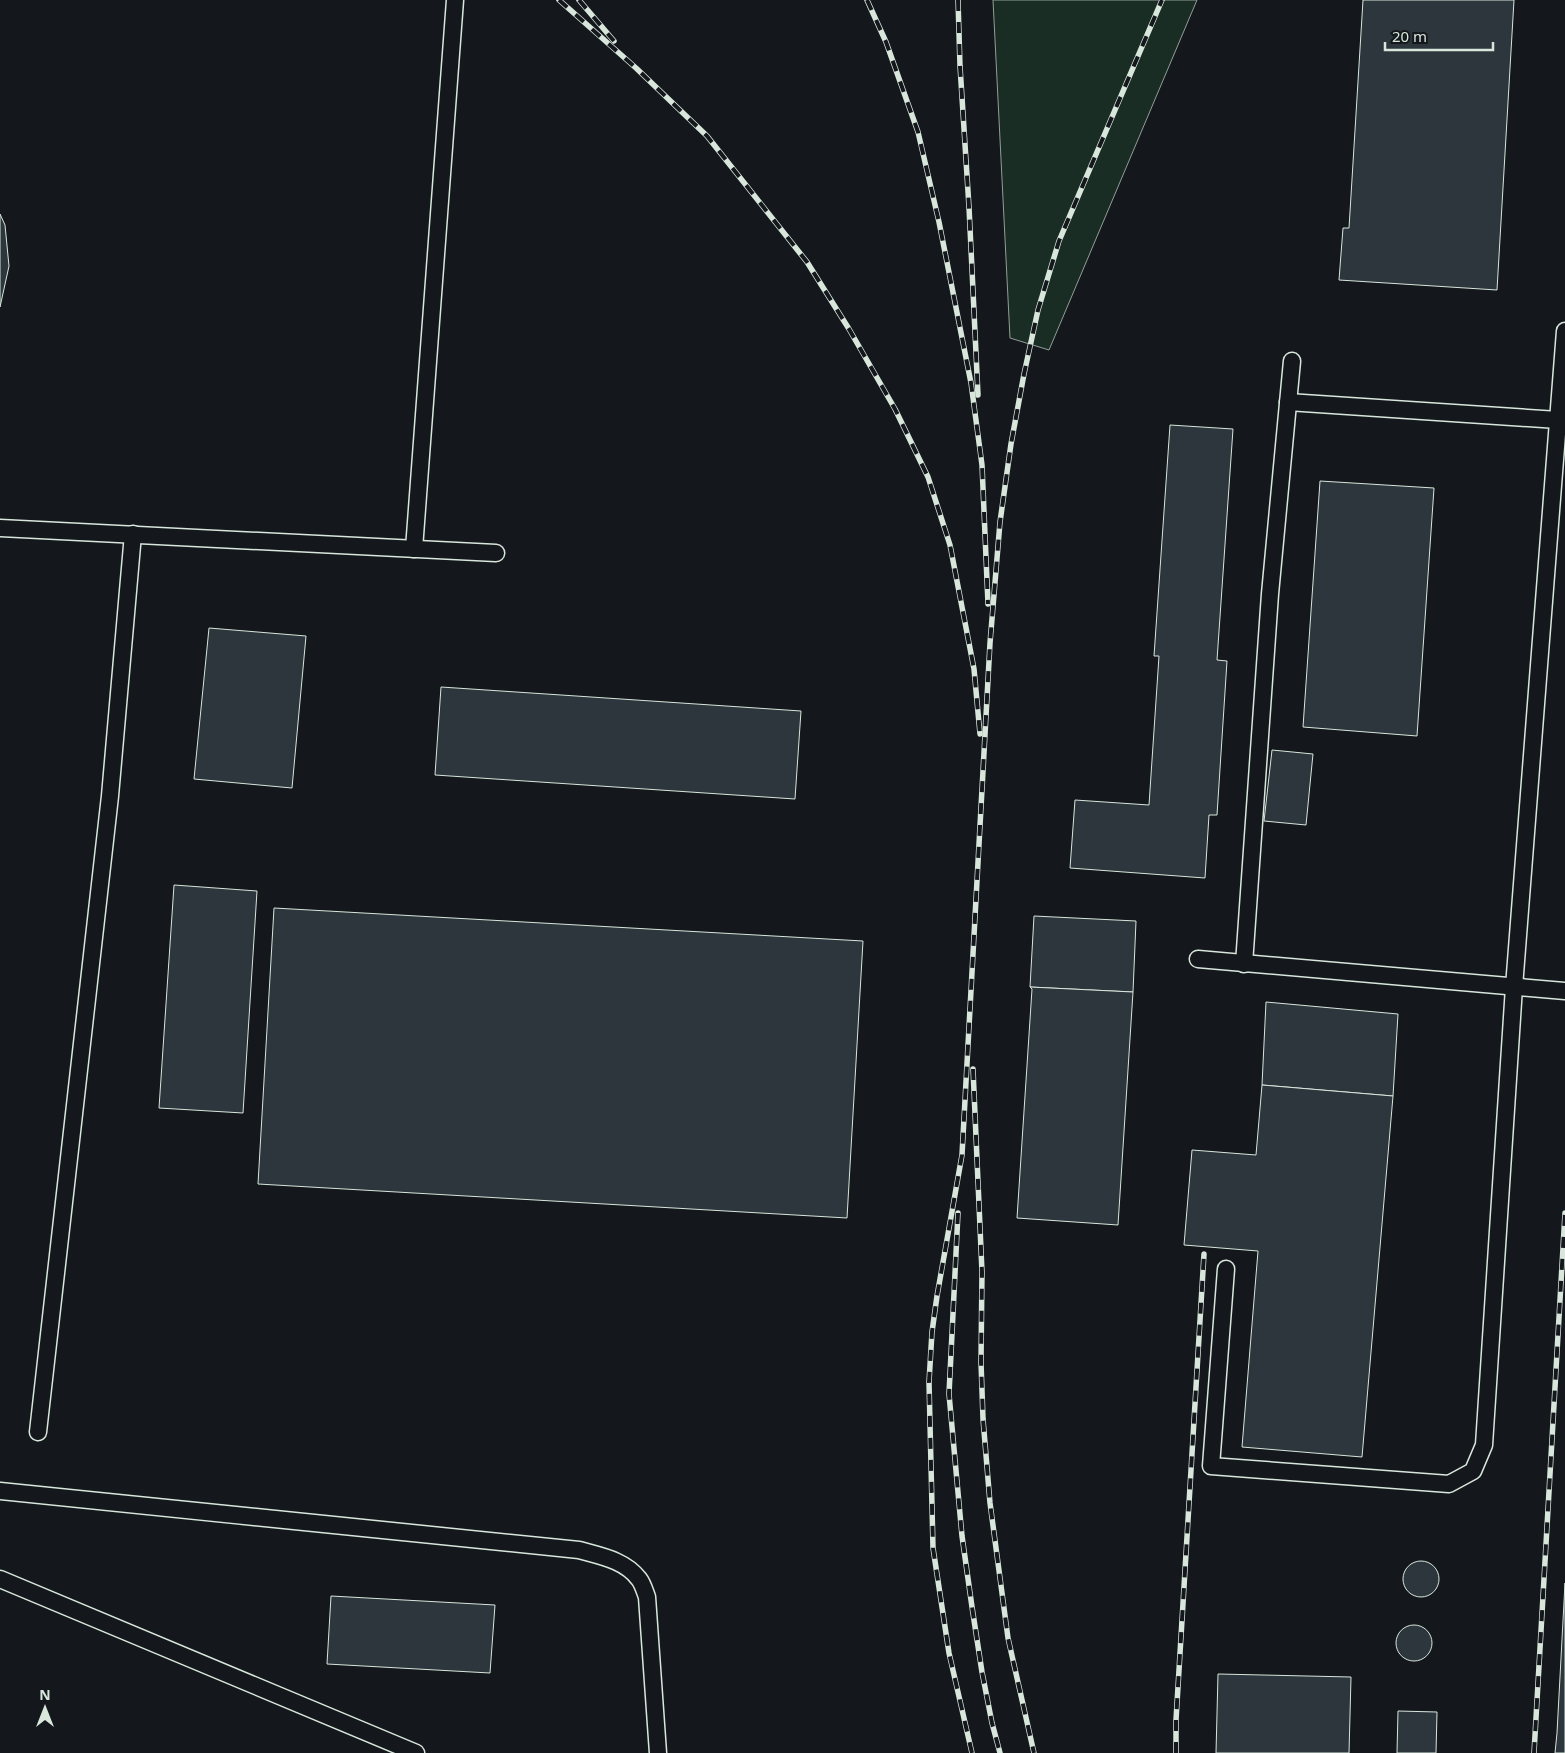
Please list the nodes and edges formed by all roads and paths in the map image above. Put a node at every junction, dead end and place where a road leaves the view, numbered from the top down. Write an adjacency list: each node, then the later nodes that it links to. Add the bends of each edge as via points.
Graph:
1 (455, 0): 8 (lane)
2 (1565, 331): 5 (lane)
3 (1292, 362): 4 (lane)
4 (1288, 402): 5 (lane); 11 (lane, via 1270,594)
5 (1558, 420): 12 (lane)
6 (0, 528): 7 (lane)
7 (133, 534): 8 (lane); 15 (lane, via 110,796)
8 (414, 549): 9 (lane)
9 (496, 553)
10 (1198, 959): 11 (lane)
11 (1244, 964): 12 (lane)
12 (1514, 988): 13 (lane); 14 (lane, via 1484,1445 1473,1471 1449,1484 1211,1466)
13 (1565, 991)
14 (1226, 1269)
15 (38, 1432)
16 (0, 1491): 19 (lane, via 578,1550 606,1557 625,1566 640,1579 647,1597)
17 (0, 1579): 18 (lane)
18 (416, 1753)
19 (658, 1753)

